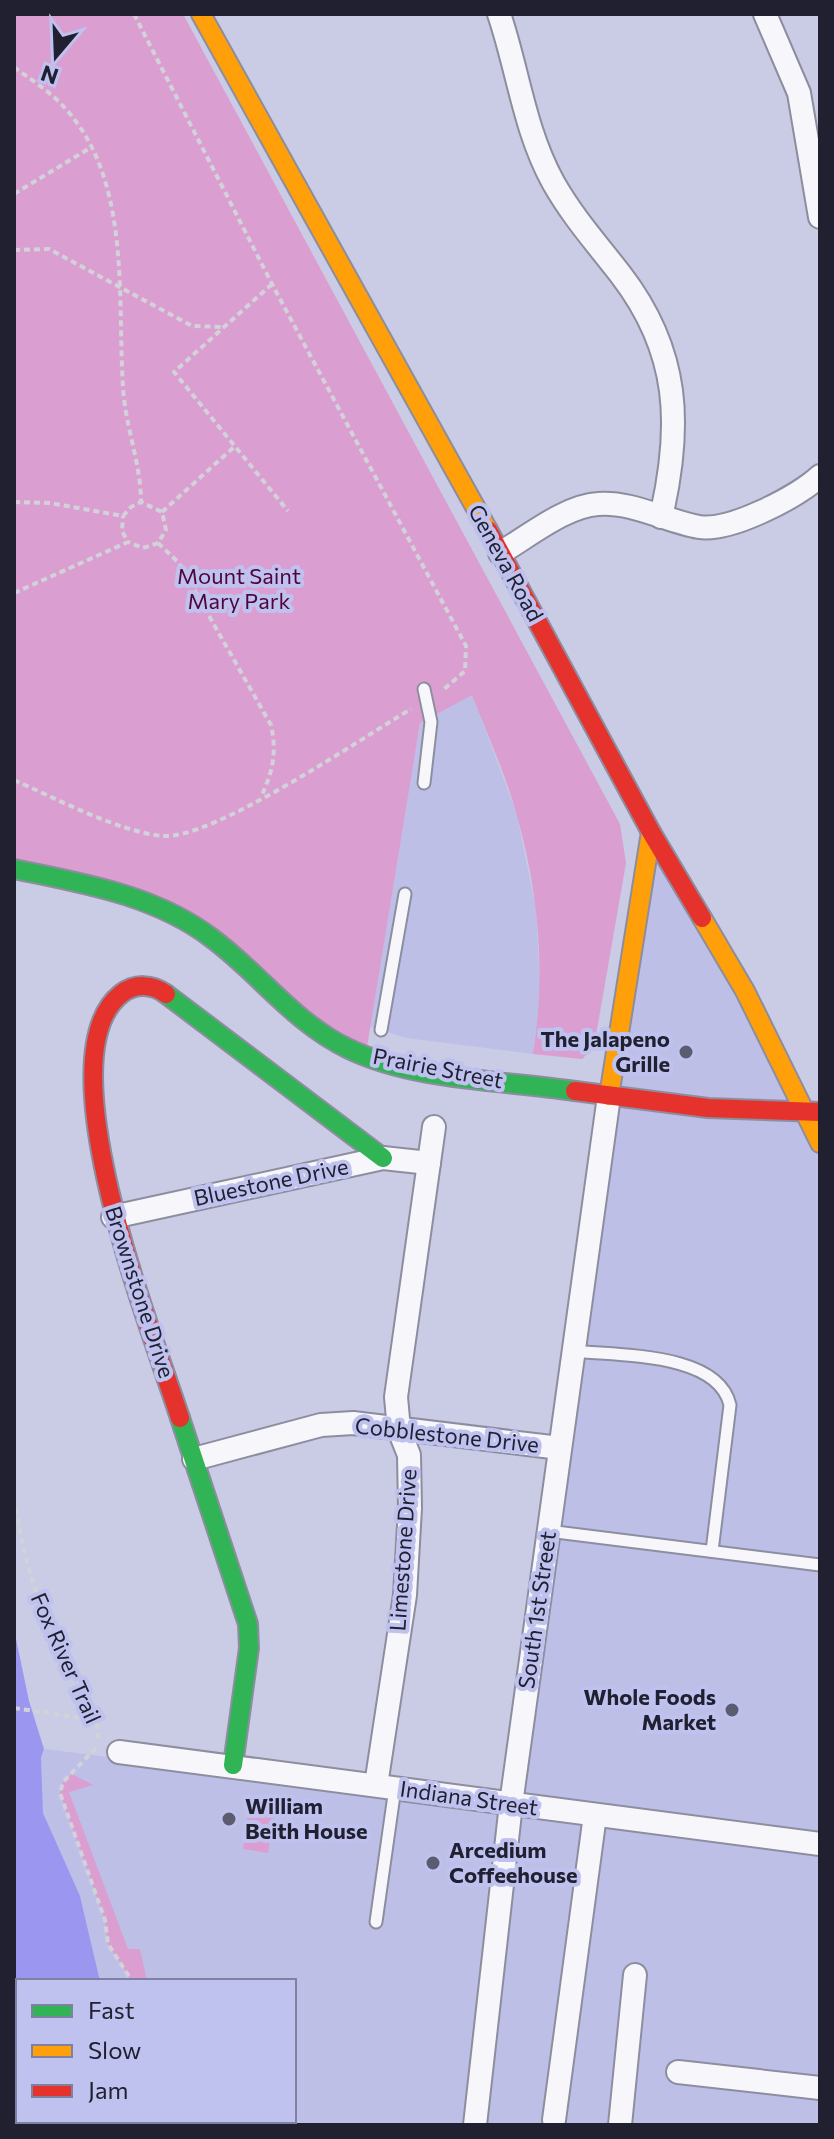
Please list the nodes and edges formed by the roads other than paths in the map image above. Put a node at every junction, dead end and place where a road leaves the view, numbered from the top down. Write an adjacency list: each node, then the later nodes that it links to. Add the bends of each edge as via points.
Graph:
1 (201, 14): 8 (street, Geneva Road)
2 (499, 14): 7 (street, via 537,151 567,206 650,320 663,351 675,446)
3 (765, 14): 4 (street)
4 (814, 144): 5 (street)
5 (820, 217)
6 (820, 476): 7 (street, via 731,524 702,527)
7 (661, 517): 8 (street, via 594,504)
8 (500, 553): 11 (street, Geneva Road)
9 (426, 694): 10 (lane, via 431,744)
10 (424, 783)
11 (651, 832): 15 (street); 16 (street, Geneva Road)
12 (14, 869): 15 (street, Prairie Street, via 108,889 165,909 212,938 306,1025 353,1052 417,1068)
13 (405, 894): 14 (lane)
14 (381, 1030)
15 (609, 1096): 16 (street, Prairie Street); 22 (street, South 1st Street)
16 (814, 1112): 18 (street, Geneva Road)
17 (434, 1127): 20 (street, Limestone Drive)
18 (820, 1143)
19 (383, 1158): 20 (street, Bluestone Drive); 21 (street, Bluestone Drive); 21 (street, Brownstone Drive, via 185,1006 145,984 130,987 111,1000 96,1035 94,1110)
20 (429, 1163): 23 (street, Limestone Drive, via 396,1397)
21 (113, 1217): 25 (street, Brownstone Drive)
22 (574, 1351): 24 (street, South 1st Street); 27 (lane, via 679,1363 717,1380 730,1405)
23 (399, 1430): 24 (street, Cobblestone Drive); 25 (street, Cobblestone Drive, via 353,1423 321,1425); 31 (street, Limestone Drive, via 409,1455 409,1522)
24 (560, 1448): 26 (street, South 1st Street)
25 (194, 1459): 30 (street, Brownstone Drive, via 248,1624)
26 (548, 1531): 27 (lane); 32 (street, South 1st Street)
27 (712, 1551): 28 (lane)
28 (820, 1565)
29 (119, 1752): 30 (street, Indiana Street)
30 (233, 1765): 31 (street, Indiana Street)
31 (386, 1786): 32 (street, Indiana Street); 35 (lane)
32 (511, 1804): 33 (street, Indiana Street); 40 (street, South 1st Street)
33 (595, 1815): 34 (street, Indiana Street); 39 (street)
34 (820, 1844)
35 (376, 1922)
36 (635, 1975): 41 (street)
37 (678, 2072): 38 (street)
38 (820, 2088)
39 (554, 2120)
40 (475, 2125)
41 (620, 2125)

